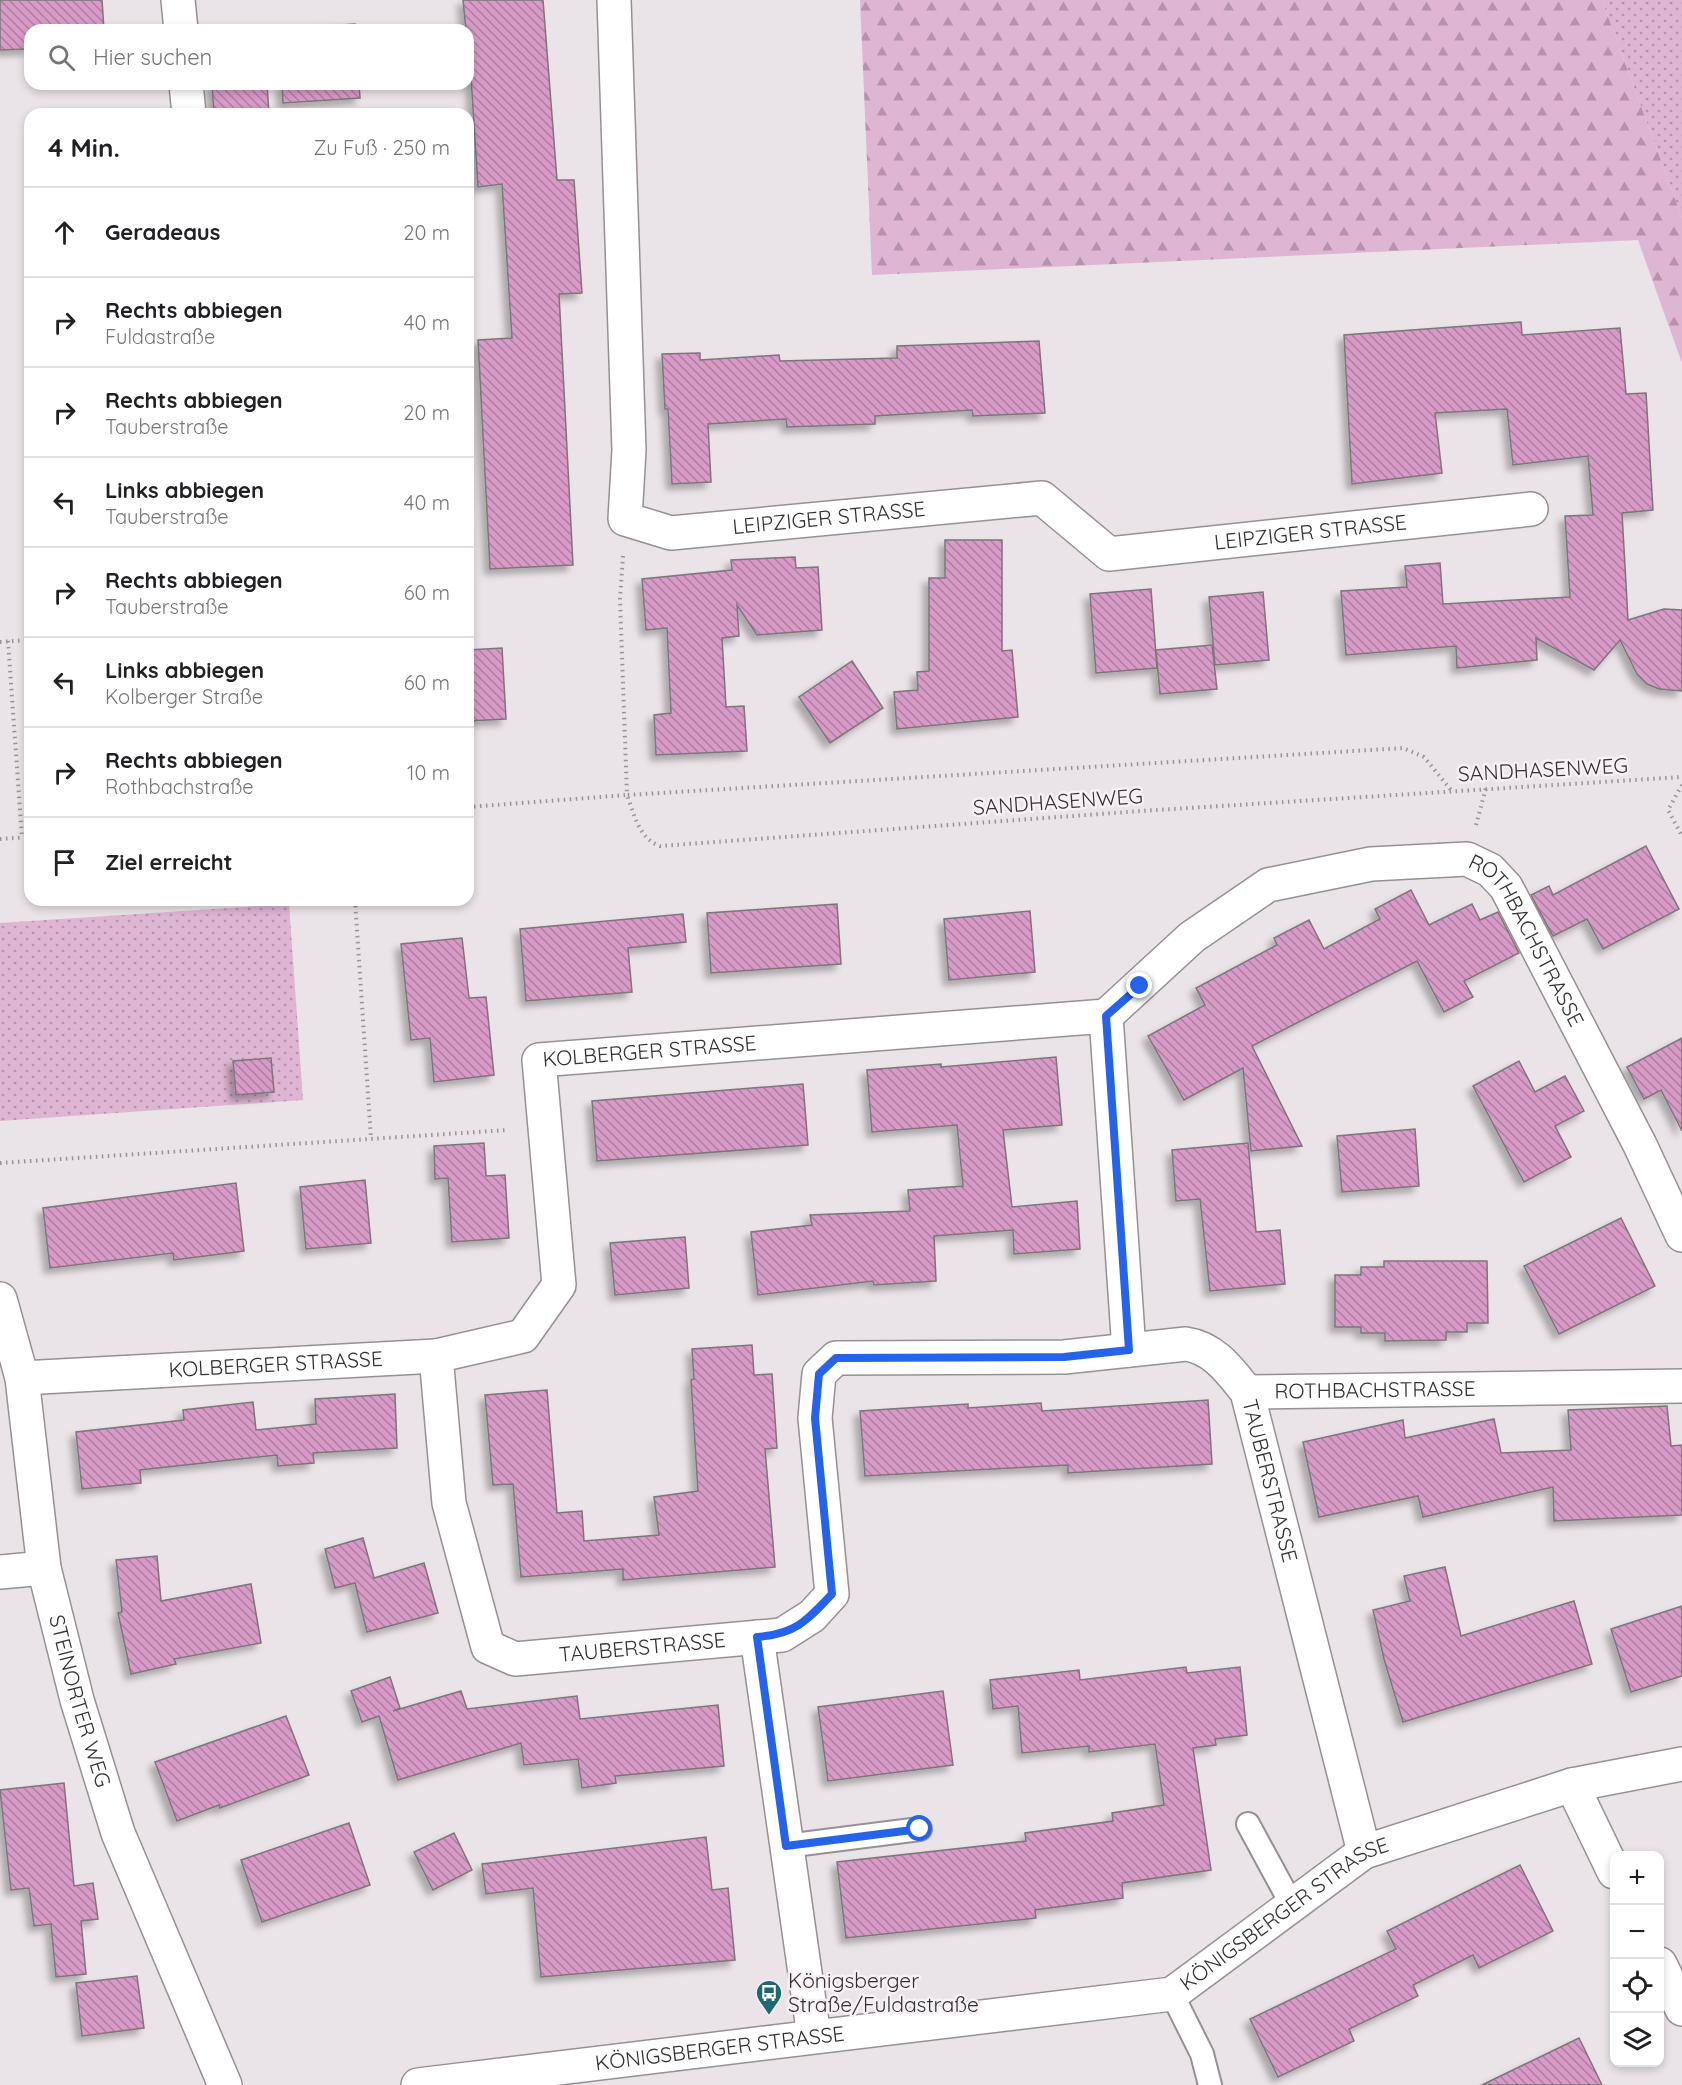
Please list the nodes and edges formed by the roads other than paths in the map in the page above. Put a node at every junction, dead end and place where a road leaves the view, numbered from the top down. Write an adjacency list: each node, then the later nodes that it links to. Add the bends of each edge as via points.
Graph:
1 (178, 0): 3 (street)
2 (614, 0): 6 (street, LEIPZIGER STRASSE, via 629,450 625,519 671,533 1042,498 1109,554)
3 (180, 24)
4 (187, 90): 5 (street)
5 (188, 108)
6 (1531, 509)
7 (1106, 1016): 8 (street, ROTHBACHSTRASSE, via 1192,937 1268,885 1371,864 1467,859 1490,870 1506,887 1640,1145); 10 (street); 11 (street, KOLBERGER STRASSE, via 539,1060 559,1285 523,1336)
8 (1682, 1235)
9 (3, 1312): 12 (street, STEINORTER WEG)
10 (1129, 1350): 14 (street, TAUBERSTRASSE, via 1200,1346 1226,1365); 17 (street, TAUBERSTRASSE, via 1064,1357 836,1358 819,1374 815,1418 832,1594 812,1616 782,1635)
11 (436, 1356): 12 (street, KOLBERGER STRASSE); 17 (street, TAUBERSTRASSE, via 449,1503 489,1647 515,1659)
12 (22, 1378): 15 (street, STEINORTER WEG)
13 (1682, 1386): 14 (street, ROTHBACHSTRASSE)
14 (1246, 1392): 23 (street, TAUBERSTRASSE)
15 (44, 1568): 16 (street); 30 (street, STEINORTER WEG, via 77,1700 118,1833)
16 (0, 1572)
17 (757, 1637): 22 (street)
18 (1682, 1764): 19 (street, KÖNIGSBERGER STRASSE)
19 (1572, 1785): 23 (street, KÖNIGSBERGER STRASSE); 24 (street)
20 (1248, 1824): 25 (lane)
21 (920, 1829): 22 (lane)
22 (786, 1846): 29 (street)
23 (1364, 1851): 25 (street, KÖNIGSBERGER STRASSE)
24 (1610, 1864)
25 (1292, 1905): 27 (street, KÖNIGSBERGER STRASSE)
26 (1664, 1974): 28 (street)
27 (1172, 1994): 29 (street, KÖNIGSBERGER STRASSE); 32 (lane, via 1202,2054)
28 (1682, 2009)
29 (814, 2036): 31 (street, KÖNIGSBERGER STRASSE)
30 (225, 2085)
31 (418, 2085)
32 (1210, 2085)

